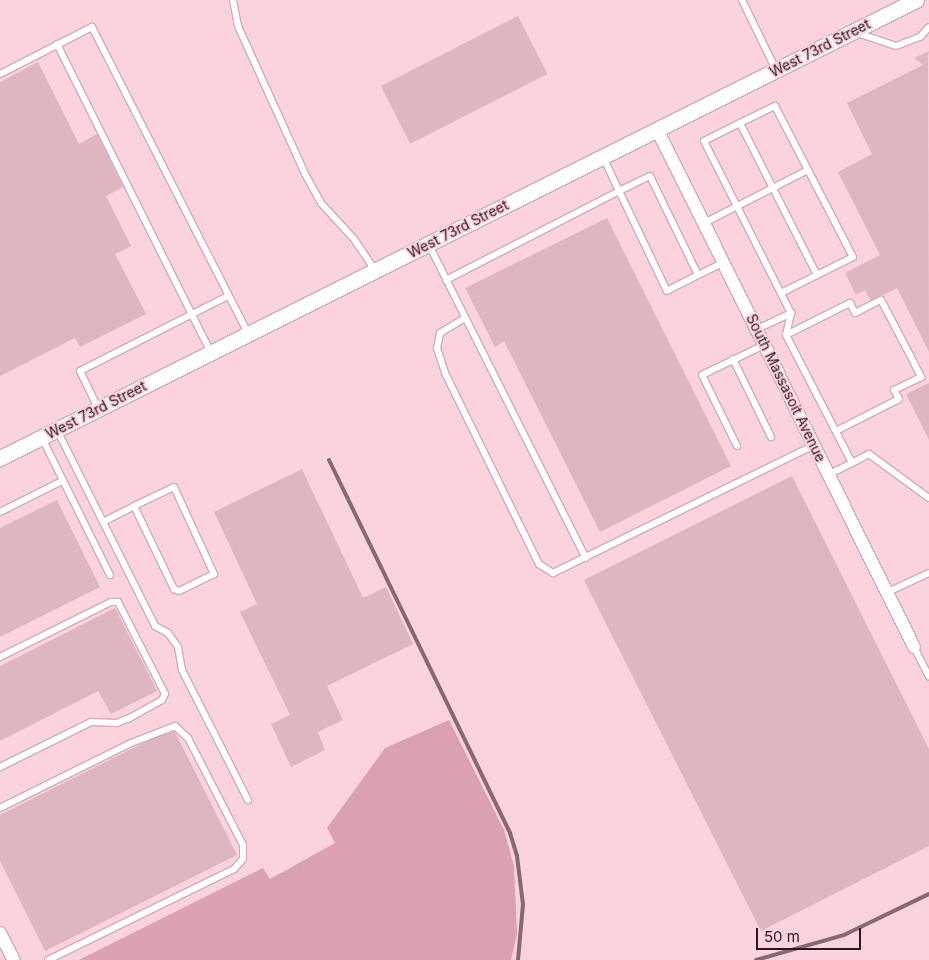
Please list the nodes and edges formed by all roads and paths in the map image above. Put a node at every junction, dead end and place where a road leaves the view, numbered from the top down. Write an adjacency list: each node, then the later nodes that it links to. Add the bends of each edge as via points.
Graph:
1 (233, 0): 19 (lane, via 238,26 305,174 321,203 354,239)
2 (742, 0): 7 (lane)
3 (916, 0): 5 (street, West 73rd Street)
4 (929, 27): 5 (lane, via 920,37 896,46)
5 (853, 31): 7 (street, West 73rd Street)
6 (57, 44): 8 (lane); 24 (lane, via 92,27); 26 (lane)
7 (776, 70): 10 (street, West 73rd Street)
8 (0, 74)
9 (740, 123): 12 (lane, via 775,106); 13 (lane); 15 (lane, via 704,141)
10 (658, 129): 11 (street, West 73rd Street); 16 (street, South Massasoit Avenue)
11 (603, 156): 14 (lane); 17 (street, West 73rd Street)
12 (808, 170): 13 (lane); 21 (lane, via 853,257)
13 (773, 188): 15 (lane); 21 (lane)
14 (619, 191): 20 (lane, via 650,176); 20 (lane, via 667,291); 22 (lane)
15 (737, 206): 16 (lane); 23 (lane)
16 (704, 223): 18 (street, South Massasoit Avenue)
17 (428, 244): 19 (street, West 73rd Street); 22 (lane)
18 (723, 263): 20 (lane); 28 (street, South Massasoit Avenue)
19 (375, 270): 29 (street, West 73rd Street)
20 (698, 275)
21 (817, 275): 23 (lane)
22 (446, 280): 27 (lane)
23 (781, 293): 25 (lane)
24 (228, 296): 26 (lane); 29 (lane)
25 (791, 313): 28 (lane); 30 (lane)
26 (192, 315): 32 (lane); 34 (lane, via 80,370)
27 (466, 318): 49 (lane); 49 (lane, via 440,333 437,348 446,375 488,463 539,564 554,573)
28 (757, 329): 31 (street, South Massasoit Avenue)
29 (248, 334): 32 (street, West 73rd Street)
30 (786, 334): 36 (lane); 36 (lane, via 850,302 855,313 881,300 910,355 921,377 894,390 899,399)
31 (765, 344): 33 (lane); 39 (street, South Massasoit Avenue)
32 (211, 352): 34 (street, West 73rd Street)
33 (733, 359): 38 (lane); 40 (lane, via 702,375)
34 (99, 409): 35 (street, West 73rd Street)
35 (57, 430): 37 (street, West 73rd Street); 48 (lane)
36 (836, 431): 42 (lane)
37 (42, 437): 41 (street, West 73rd Street); 44 (lane)
38 (771, 437)
39 (814, 445): 43 (street, South Massasoit Avenue); 49 (lane)
40 (737, 446)
41 (0, 458)
42 (852, 463): 43 (lane); 45 (lane, via 870,454)
43 (829, 474): 52 (street, South Massasoit Avenue)
44 (62, 481): 47 (lane); 51 (lane)
45 (929, 498)
46 (134, 506): 46 (lane, via 174,487 214,574 179,591 174,589); 48 (lane)
47 (0, 512)
48 (103, 522): 57 (lane, via 156,626 178,647 182,670)
49 (586, 558)
50 (929, 573): 52 (lane)
51 (110, 576)
52 (888, 592): 53 (street, South Massasoit Avenue)
53 (914, 647): 55 (lane)
54 (0, 657): 56 (lane, via 111,602 118,602 165,694 162,700 129,718 117,723 91,722)
55 (929, 676)
56 (0, 767)
57 (248, 800)
58 (0, 808): 61 (lane, via 131,743 174,726 188,738 243,845 243,859 234,869)
59 (0, 933): 60 (street)
60 (14, 960)
61 (48, 960)

